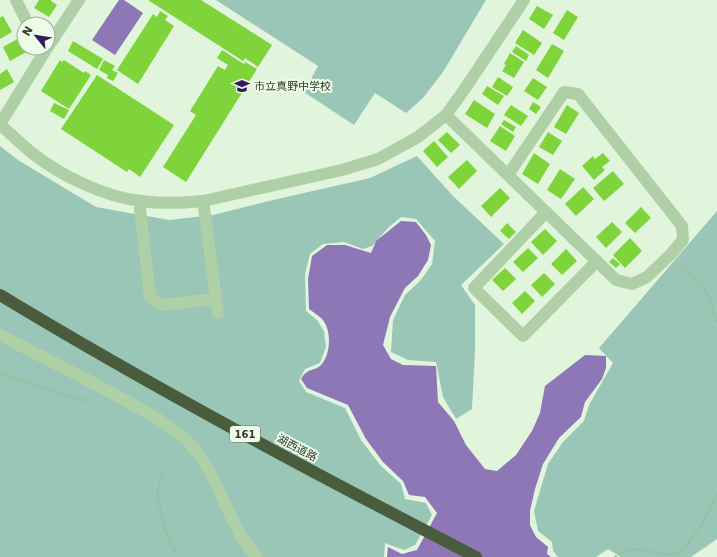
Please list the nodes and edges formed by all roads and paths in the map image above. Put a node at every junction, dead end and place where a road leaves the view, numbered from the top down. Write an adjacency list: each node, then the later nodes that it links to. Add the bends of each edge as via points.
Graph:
1 (16, 0): 4 (street)
2 (79, 0): 5 (street)
3 (524, 0): 7 (street)
4 (24, 16)
5 (56, 33)
6 (41, 56): 8 (street)
7 (446, 115): 9 (street); 11 (street, via 418,137 378,159 342,170)
8 (0, 124): 10 (street, via 33,154 66,175 96,189)
9 (508, 175): 12 (street); 13 (street, via 564,92 578,94 682,226 683,240)
10 (141, 201): 11 (street); 16 (street, via 150,297 161,305)
11 (203, 201): 16 (street)
12 (546, 212): 14 (street); 14 (street, via 474,288 523,336)
13 (670, 255): 14 (street, via 648,277 632,284 616,280); 19 (path, via 709,295)
14 (597, 261)
15 (0, 295): 21 (highway, 湖西道路 / 161)
16 (216, 299): 18 (street)
17 (0, 302): 21 (highway, 湖西道路 / 161)
18 (218, 313)
19 (717, 322)
20 (0, 335): 23 (street)
21 (66, 335): 28 (highway, 湖西道路 / 161, via 255,440)
22 (0, 373): 23 (path, via 82,401)
23 (105, 389): 27 (street, via 157,418 189,443 206,465 234,524)
24 (163, 474): 26 (path, via 157,492 165,530)
25 (717, 495): 29 (path, via 684,551 673,555 641,549 624,551)
26 (177, 557)
27 (257, 557)
28 (476, 557)
29 (615, 557)

